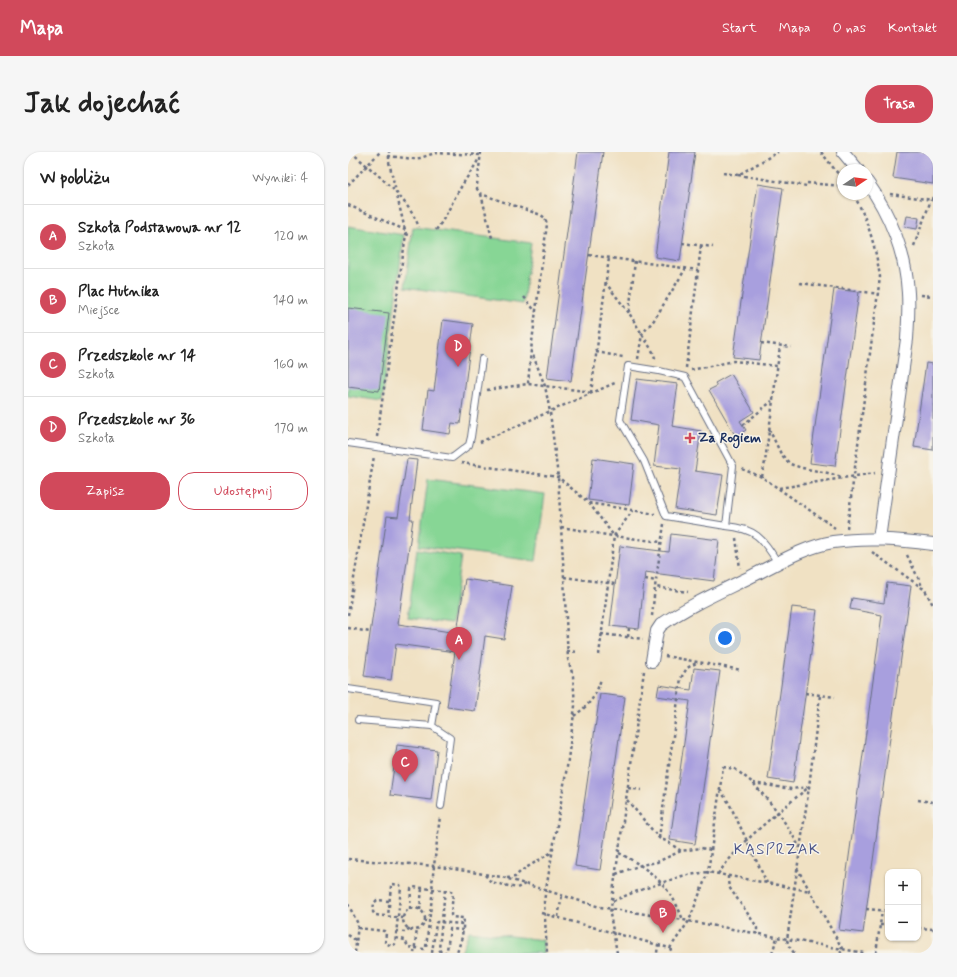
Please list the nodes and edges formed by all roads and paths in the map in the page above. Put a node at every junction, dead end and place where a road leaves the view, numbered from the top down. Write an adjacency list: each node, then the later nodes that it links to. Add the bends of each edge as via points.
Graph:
1 (351, 152): 13 (path)
2 (380, 152): 13 (path)
3 (386, 152): 11 (path)
4 (389, 152): 11 (path)
5 (456, 152): 9 (path)
6 (778, 152): 16 (path)
7 (821, 152): 14 (path)
8 (843, 152): 12 (street)
9 (461, 154): 10 (path); 11 (path, via 435,153 420,158)
10 (481, 154): 22 (path, via 477,189); 29 (path)
11 (388, 156): 20 (path)
12 (853, 164)
13 (368, 167): 17 (path); 20 (path)
14 (837, 172)
15 (723, 173): 16 (path)
16 (738, 175): 18 (path, via 807,185)
17 (348, 185)
18 (837, 186)
19 (873, 190): 21 (street)
20 (396, 191): 27 (path); 28 (path)
21 (875, 193): 25 (path); 37 (street, via 884,208)
22 (481, 194): 32 (path); 46 (path, via 545,218 548,224)
23 (933, 195): 25 (path)
24 (856, 200): 44 (path, via 874,245 880,278)
25 (932, 200): 37 (path, via 912,251)
26 (348, 204): 28 (path)
27 (419, 227)
28 (405, 230): 30 (path)
29 (436, 230)
30 (406, 234): 31 (path); 72 (path)
31 (412, 236)
32 (492, 238)
33 (682, 243): 34 (path)
34 (701, 246): 35 (path); 41 (path)
35 (713, 247)
36 (589, 255): 38 (path)
37 (902, 255): 75 (street, via 907,279 909,312)
38 (609, 258): 39 (path); 42 (path)
39 (635, 261): 40 (path); 47 (path)
40 (686, 268): 41 (path); 48 (path)
41 (698, 270): 58 (path, via 686,371 734,361)
42 (605, 282): 47 (path); 53 (path)
43 (800, 283): 44 (path)
44 (878, 294): 76 (path)
45 (524, 297): 46 (path)
46 (536, 312): 52 (path)
47 (629, 313): 48 (path)
48 (642, 334): 57 (path); 60 (path, via 653,352)
49 (761, 344): 50 (path)
50 (780, 346): 51 (path); 58 (path)
51 (791, 347)
52 (531, 350): 62 (path); 63 (path)
53 (596, 352): 54 (path); 65 (path)
54 (624, 357)
55 (631, 358): 57 (path)
56 (482, 359): 64 (lane)
57 (638, 359): 59 (path)
58 (777, 366): 66 (path)
59 (637, 368): 60 (lane); 61 (lane, via 628,366)
60 (659, 371): 74 (lane, via 685,377)
61 (626, 378): 65 (path); 83 (lane, via 620,420 644,461)
62 (528, 384): 63 (path); 64 (path)
63 (545, 386): 65 (path); 67 (path)
64 (478, 392): 73 (lane, via 469,445)
65 (591, 393): 67 (path)
66 (772, 401): 68 (path); 69 (path)
67 (550, 412): 70 (path); 77 (path)
68 (742, 425)
69 (769, 429): 78 (path); 79 (path, via 781,454 790,464)
70 (479, 442)
71 (348, 443): 72 (lane)
72 (375, 446): 73 (lane); 106 (path)
73 (452, 458): 77 (path, via 461,463)
74 (733, 466): 78 (path); 84 (lane)
75 (889, 470): 76 (path); 89 (street)
76 (855, 476): 79 (path); 90 (path)
77 (558, 477): 81 (path); 86 (path)
78 (762, 477): 80 (path)
79 (843, 478): 80 (path)
80 (779, 489): 90 (path, via 835,528)
81 (589, 503): 82 (path); 88 (path)
82 (633, 510): 83 (path); 88 (path)
83 (666, 516): 84 (lane)
84 (726, 526): 85 (lane)
85 (734, 527): 95 (lane, via 753,532 762,539); 99 (path)
86 (561, 528): 88 (path); 96 (path)
87 (662, 534): 92 (path)
88 (614, 536): 92 (path); 100 (path)
89 (879, 539): 90 (street); 91 (street)
90 (846, 540): 95 (street, via 812,548)
91 (900, 540): 93 (street); 103 (path)
92 (661, 542): 98 (path)
93 (933, 544)
94 (871, 552): 103 (path)
95 (778, 563): 99 (street)
96 (564, 577): 100 (path); 114 (path)
97 (645, 579): 98 (path)
98 (656, 581): 102 (path)
99 (742, 581): 113 (street, via 668,620 657,631)
100 (607, 583): 101 (path); 111 (path)
101 (615, 584)
102 (656, 587): 104 (path); 107 (path)
103 (925, 590): 105 (path)
104 (691, 593)
105 (933, 605)
106 (348, 615)
107 (651, 623)
108 (348, 628): 110 (path)
109 (629, 628): 112 (path)
110 (370, 632)
111 (601, 634): 112 (path); 116 (path)
112 (628, 637): 113 (path)
113 (655, 641): 117 (street)
114 (567, 651): 115 (path); 125 (path, via 573,676)
115 (578, 652)
116 (599, 655)
117 (650, 660): 118 (path); 130 (path)
118 (698, 662): 119 (path); 138 (path, via 687,668 681,678)
119 (741, 670)
120 (600, 679): 125 (path, via 597,691 587,706)
121 (348, 689): 127 (lane, via 436,702)
122 (805, 693): 123 (path)
123 (820, 694): 124 (path); 129 (path)
124 (836, 697)
125 (574, 716): 143 (path)
126 (358, 720): 127 (lane)
127 (432, 726): 136 (lane, via 450,738)
128 (753, 783): 129 (path, via 791,789); 132 (path, via 735,769 723,767); 137 (path)
129 (809, 787): 137 (path); 140 (path)
130 (628, 788): 131 (path); 133 (path)
131 (641, 790)
132 (720, 790): 139 (path); 141 (path)
133 (627, 800): 138 (path); 144 (path)
134 (918, 800): 135 (path)
135 (933, 802)
136 (441, 806): 146 (path)
137 (778, 812): 139 (path); 140 (path)
138 (659, 838): 142 (path)
139 (747, 841): 152 (path); 156 (path)
140 (800, 848): 148 (path)
141 (711, 850): 142 (path, via 701,848); 149 (path)
142 (681, 851): 147 (path)
143 (552, 852): 154 (path, via 515,877); 162 (path)
144 (619, 853): 147 (path); 151 (path)
145 (348, 859): 146 (path)
146 (435, 866): 150 (path); 160 (path)
147 (641, 866): 151 (path); 155 (path)
148 (797, 868): 159 (path); 163 (path)
149 (708, 872): 152 (path); 155 (path); 182 (path)
150 (485, 874): 154 (path); 157 (path, via 491,882 517,888)
151 (616, 874): 166 (path)
152 (718, 874): 153 (path)
153 (728, 876): 156 (path); 195 (path, via 729,887 755,924)
154 (507, 878): 157 (path)
155 (662, 882): 166 (path); 180 (path)
156 (767, 883): 159 (path)
157 (526, 884): 162 (path)
158 (422, 888): 160 (path); 169 (path, via 413,887); 171 (path)
159 (794, 888): 163 (path); 199 (path)
160 (433, 889): 161 (path); 181 (path)
161 (445, 890): 183 (path); 184 (path, via 453,893 452,917 464,918)
162 (546, 890): 164 (path); 174 (path)
163 (810, 891): 204 (path)
164 (562, 896): 168 (path); 177 (path)
165 (389, 901): 175 (path); 175 (path, via 377,900 373,912 375,915); 176 (path, via 392,884 400,885)
166 (613, 902): 168 (path)
167 (348, 904): 187 (path)
168 (611, 908): 180 (path); 194 (path)
169 (410, 909): 171 (path); 178 (path)
170 (866, 909): 172 (path)
171 (420, 910): 179 (path, via 423,912)
172 (882, 911): 185 (path)
173 (541, 913): 174 (path)
174 (545, 913): 177 (path); 210 (path)
175 (388, 916): 176 (path)
176 (398, 917): 178 (path); 193 (path)
177 (558, 917): 194 (path)
178 (403, 918): 188 (path, via 406,926)
179 (424, 920): 181 (path); 190 (path)
180 (683, 920): 182 (path)
181 (429, 921): 202 (path, via 426,948)
182 (689, 921): 195 (path); 203 (path)
183 (442, 922): 184 (path); 192 (path, via 439,949 441,952 447,950 450,929); 208 (path, via 436,923)
184 (463, 924): 192 (path)
185 (880, 925): 186 (path); 217 (path)
186 (885, 925)
187 (358, 928): 197 (path, via 384,931 385,943 388,945 395,944); 200 (path)
188 (410, 928): 190 (path); 193 (path, via 405,932)
189 (921, 928): 191 (path)
190 (417, 929): 202 (path)
191 (933, 929)
192 (463, 930): 209 (path)
193 (396, 931): 197 (path)
194 (612, 932): 201 (path); 205 (path)
195 (757, 934): 198 (path)
196 (348, 935): 200 (path)
197 (396, 938): 202 (path, via 405,940 408,948)
198 (777, 938): 199 (path); 213 (path)
199 (787, 940): 204 (path); 214 (path)
200 (357, 941): 206 (path)
201 (658, 945): 203 (path); 211 (path)
202 (415, 948): 207 (path)
203 (670, 948): 212 (path)
204 (843, 950): 215 (path); 216 (path)
205 (616, 952)
206 (355, 953)
207 (414, 953)
208 (432, 953)
209 (457, 953)
210 (547, 953)
211 (657, 953)
212 (672, 953)
213 (772, 953)
214 (794, 953)
215 (840, 953)
216 (864, 953)
217 (876, 953)

